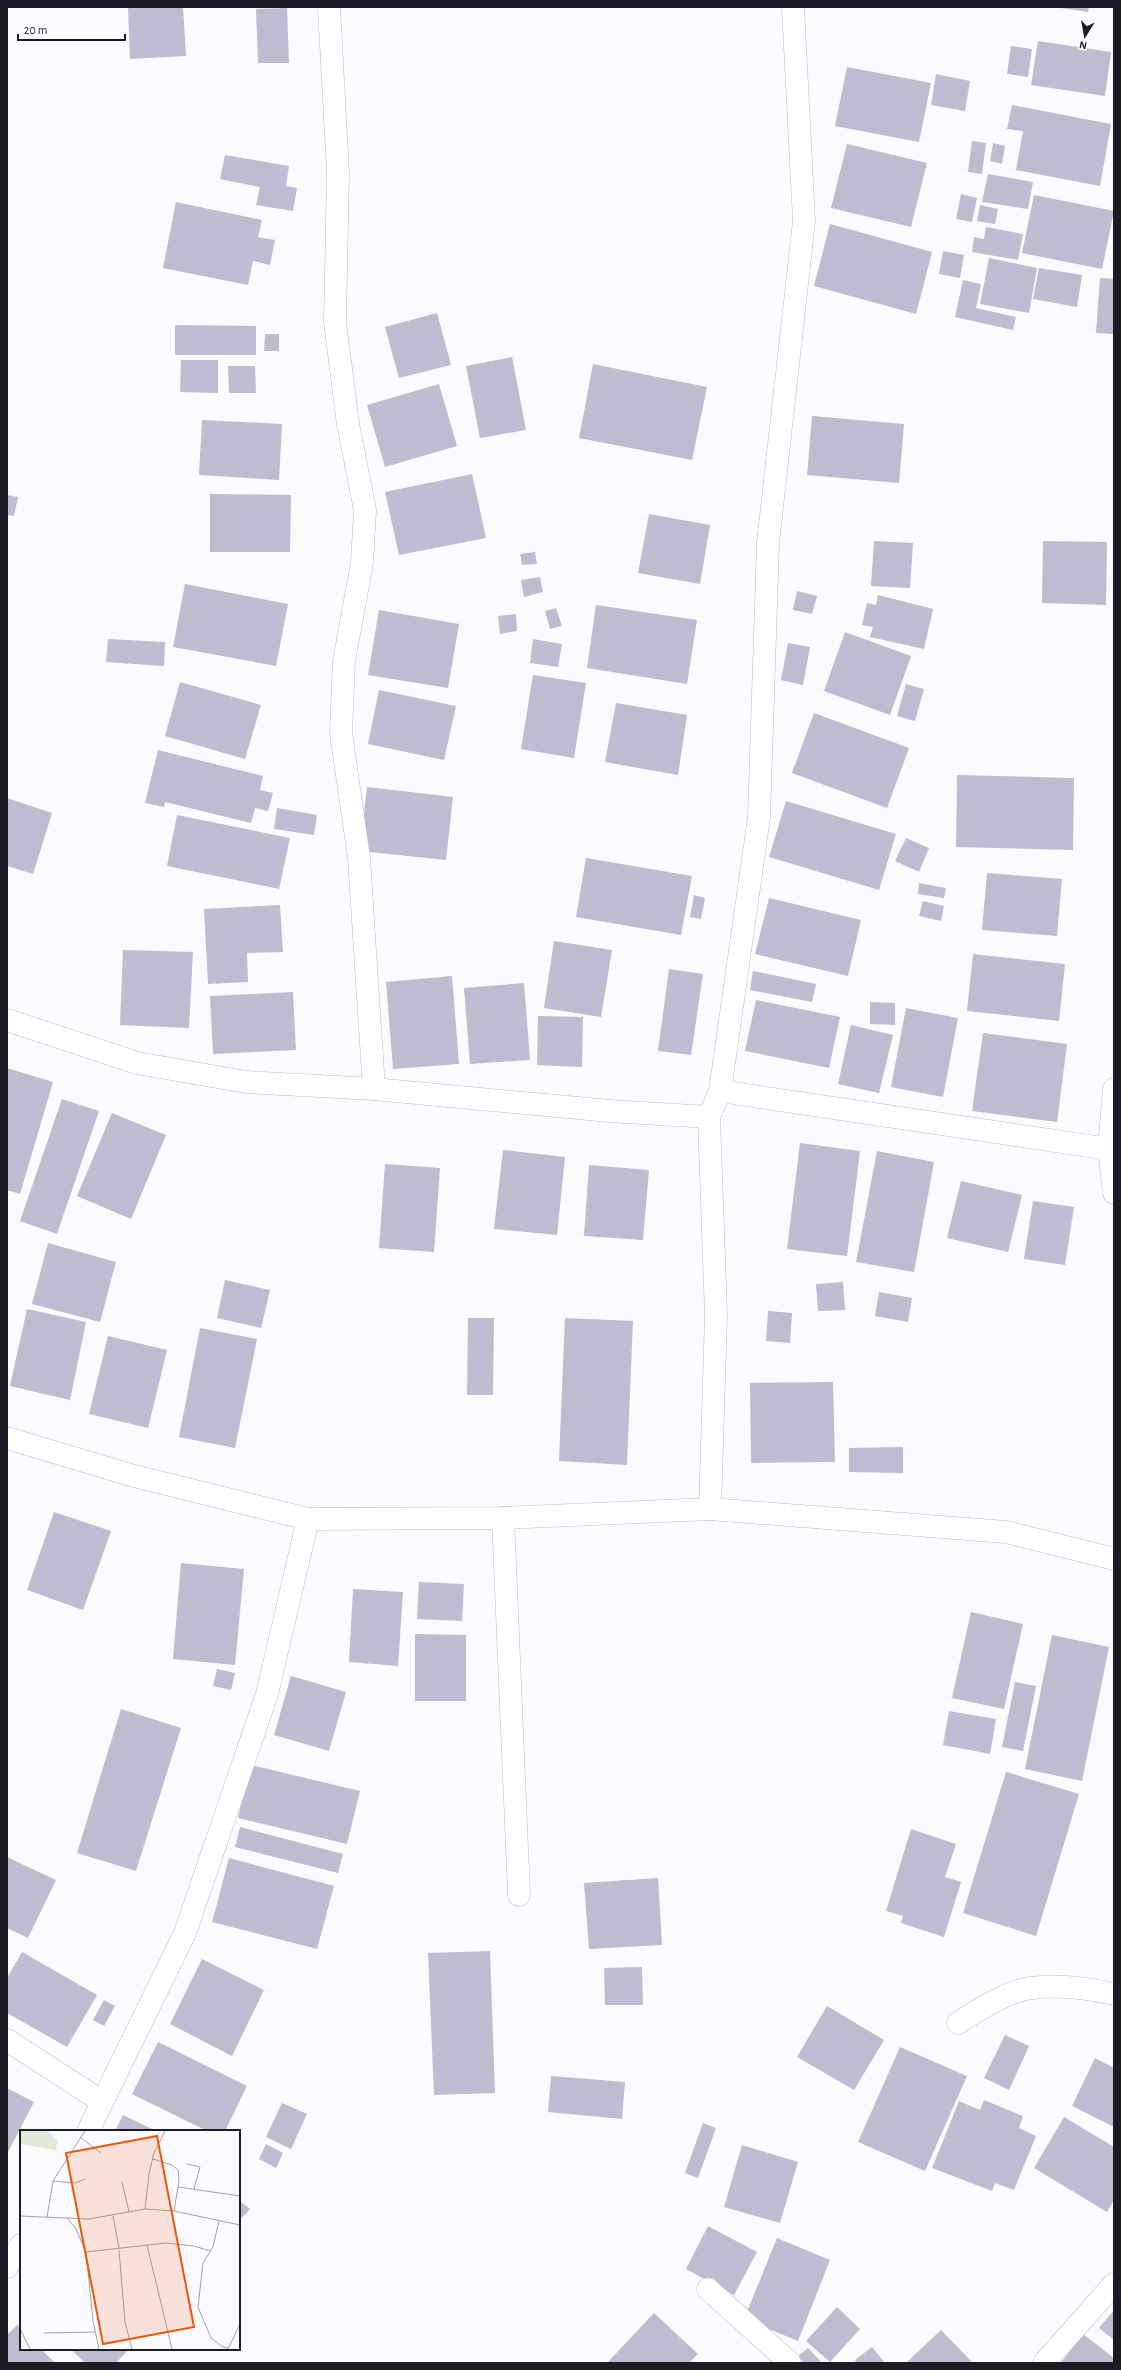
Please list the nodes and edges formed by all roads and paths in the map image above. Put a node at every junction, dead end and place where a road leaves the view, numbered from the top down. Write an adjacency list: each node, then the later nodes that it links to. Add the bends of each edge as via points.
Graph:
1 (329, 7): 4 (street, via 338,173 335,322 348,424 365,510 362,563 344,661 341,733 358,858)
2 (793, 7): 6 (street, via 804,221 768,543 759,816)
3 (7, 1020): 4 (street, via 137,1063 246,1082)
4 (374, 1089): 7 (street, via 610,1111)
5 (1114, 1089): 8 (street)
6 (720, 1091): 7 (street); 8 (street)
7 (709, 1117): 11 (street, via 716,1316)
8 (1109, 1149): 9 (street)
9 (1114, 1193)
10 (7, 1438): 13 (street, via 134,1476)
11 (710, 1509): 12 (street); 14 (street, via 1006,1532)
12 (503, 1518): 13 (street); 15 (street)
13 (308, 1519): 19 (street, via 267,1694 185,1933)
14 (1114, 1559)
15 (519, 1895)
16 (1114, 1994): 17 (street, via 1083,1987 1030,1988 988,2003)
17 (958, 2023)
18 (7, 2040): 19 (street)
19 (101, 2101): 20 (street)
20 (88, 2130)
21 (20, 2247): 22 (street)
22 (7, 2267)
23 (1114, 2284): 26 (street)
24 (708, 2289): 25 (street)
25 (790, 2363)
26 (1044, 2363)

